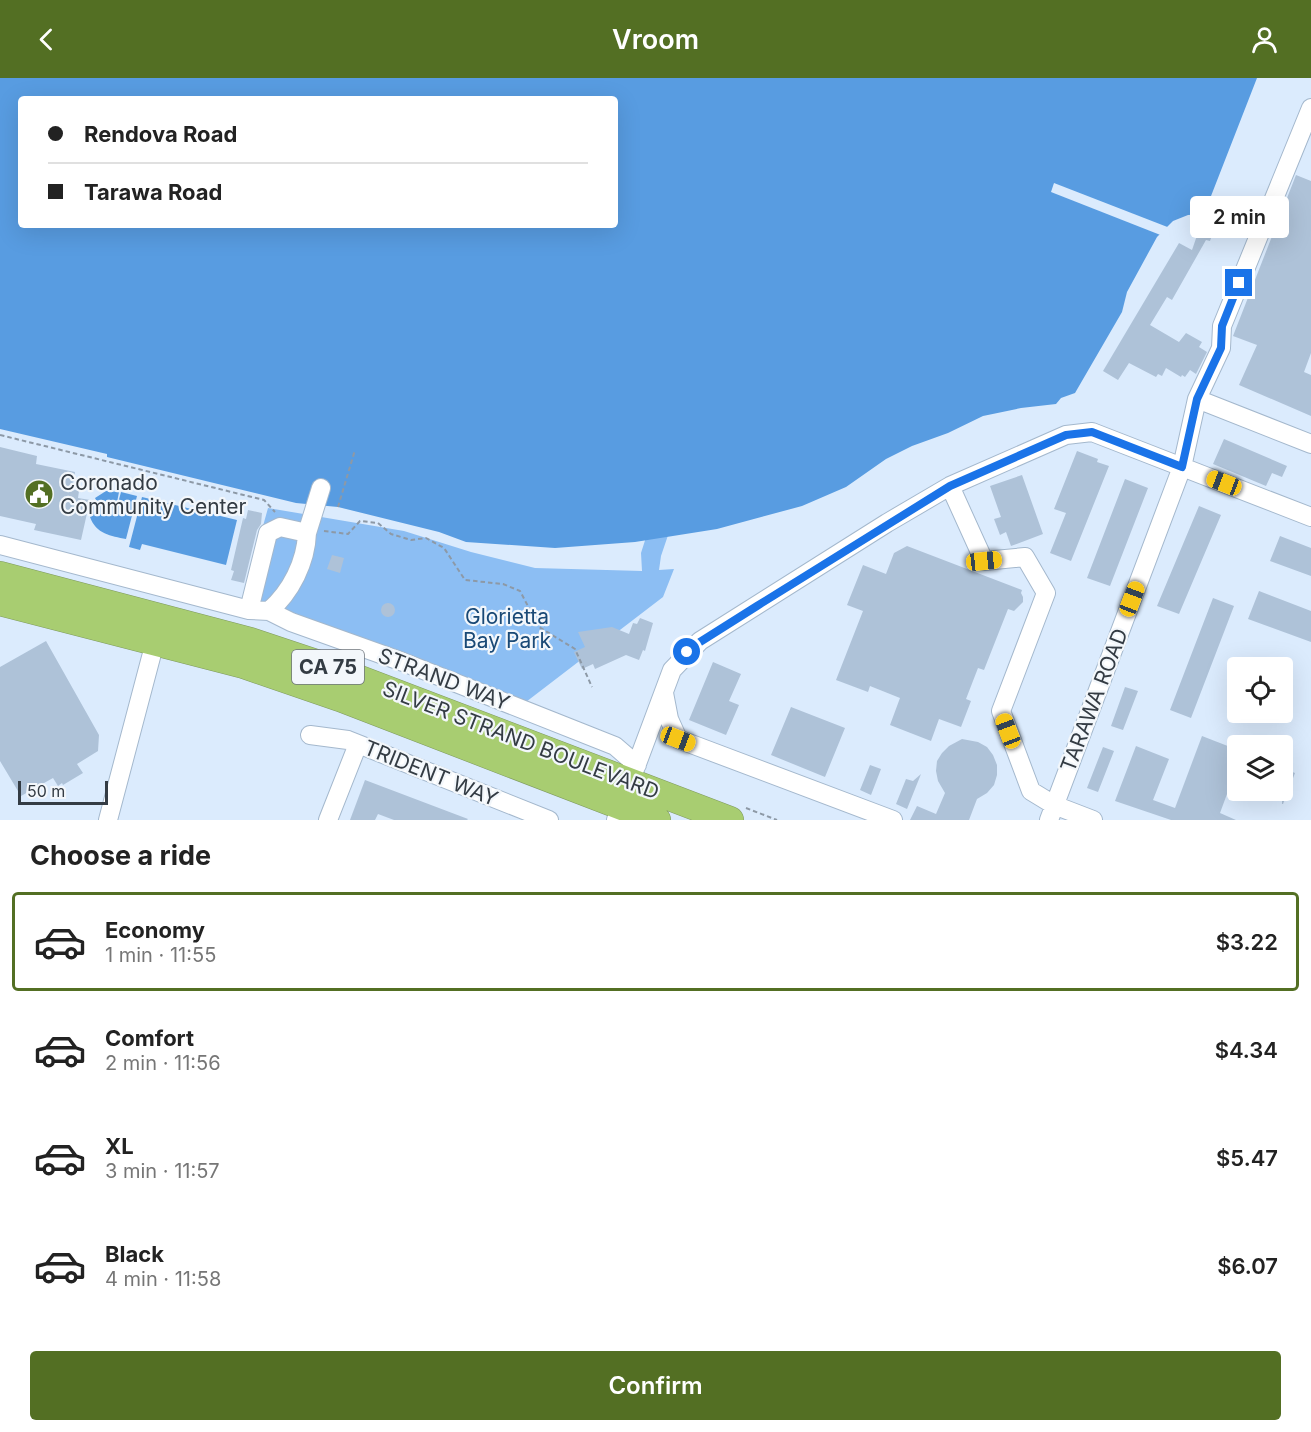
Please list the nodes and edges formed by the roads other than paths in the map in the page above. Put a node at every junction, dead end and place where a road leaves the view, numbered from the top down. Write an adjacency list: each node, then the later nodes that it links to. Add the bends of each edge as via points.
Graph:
1 (1311, 108): 2 (street, TARAWA ROAD, via 1222,326 1221,348)
2 (1197, 399): 3 (street); 4 (street, TARAWA ROAD)
3 (1311, 444)
4 (1182, 467): 5 (street, via 1092,432 1066,435); 7 (street); 19 (street, TARAWA ROAD)
5 (950, 486): 15 (street, via 700,642 672,670); 19 (street, via 984,561 1025,557 1046,593 1001,711 1031,791)
6 (321, 488): 8 (street)
7 (1310, 513)
8 (308, 531): 12 (street, via 280,527 268,533); 13 (street, via 294,580 283,599)
9 (0, 545): 12 (street, STRAND WAY)
10 (0, 575): 18 (highway, SILVER STRAND BOULEVARD / CA 75, via 331,668)
11 (0, 602): 14 (highway, SILVER STRAND BOULEVARD / CA 75)
12 (249, 610): 13 (street, STRAND WAY)
13 (269, 611): 18 (street, STRAND WAY, via 615,746)
14 (155, 642): 18 (highway, SILVER STRAND BOULEVARD / CA 75, via 244,665); 20 (street)
15 (663, 692): 18 (street); 25 (street, via 678,739)
16 (310, 735): 17 (street, TRIDENT WAY)
17 (358, 744): 21 (street); 22 (street, TRIDENT WAY)
18 (626, 793): 23 (highway, SILVER STRAND BOULEVARD / CA 75); 24 (highway, SILVER STRAND BOULEVARD / CA 75)
19 (1052, 813): 26 (street)
20 (108, 820)
21 (328, 820)
22 (549, 820)
23 (657, 820)
24 (730, 820)
25 (893, 820)
26 (1093, 820)

